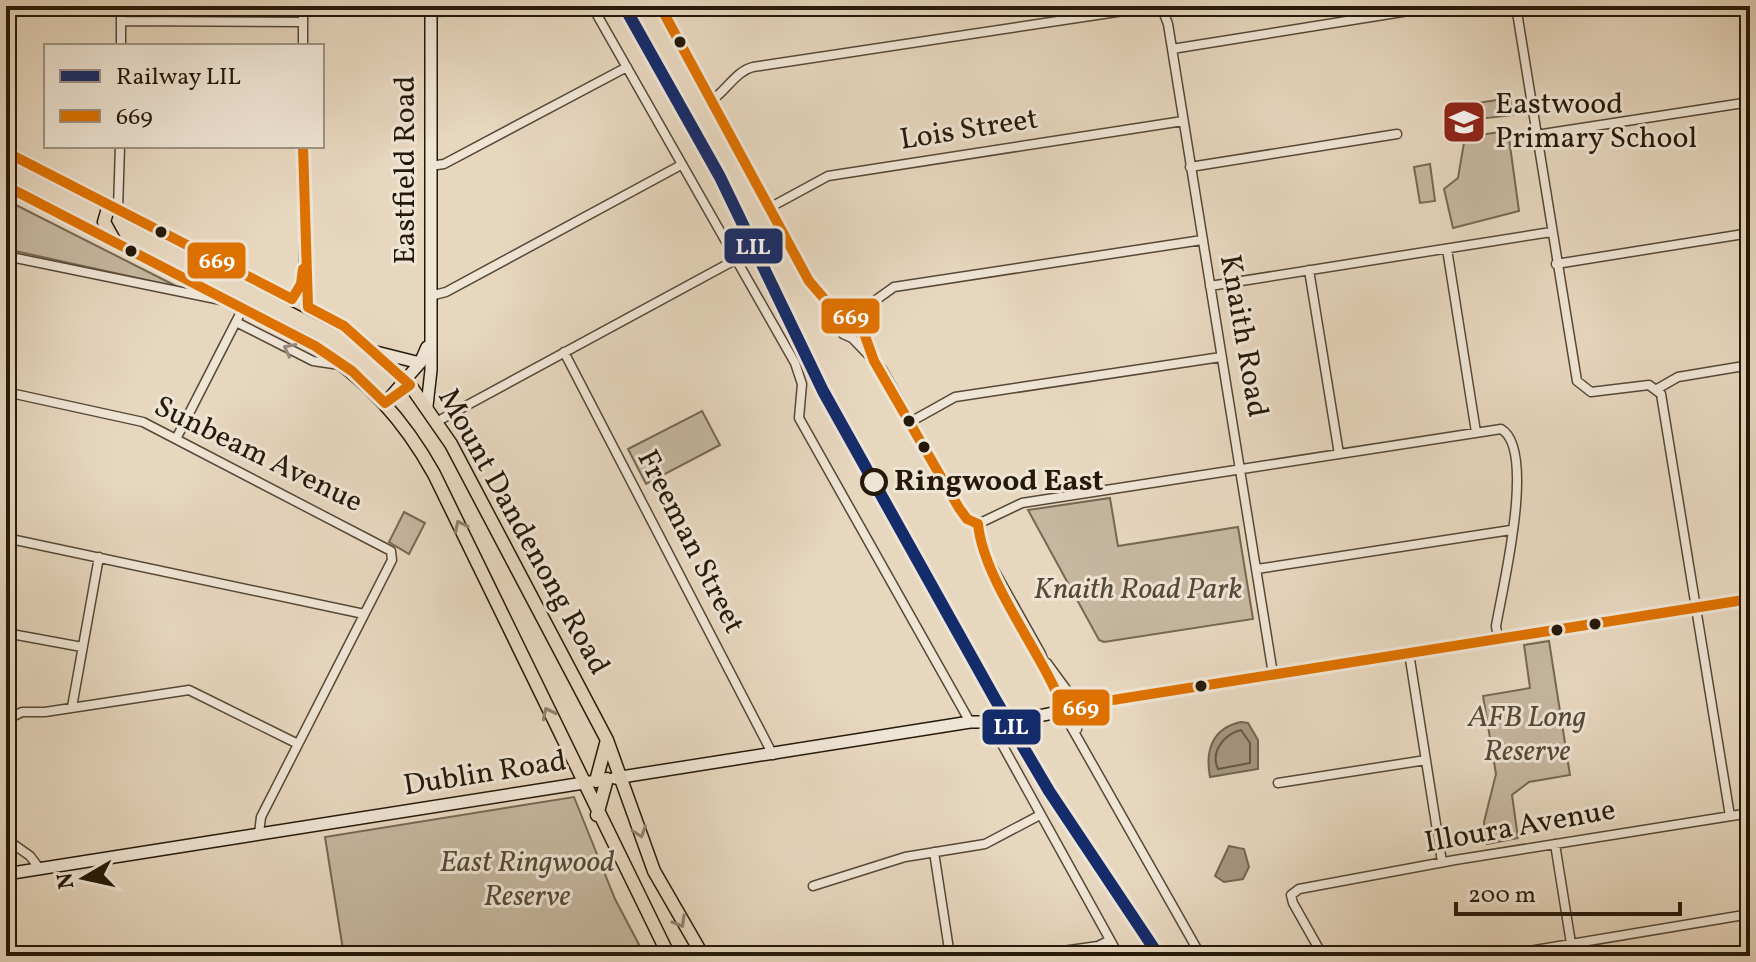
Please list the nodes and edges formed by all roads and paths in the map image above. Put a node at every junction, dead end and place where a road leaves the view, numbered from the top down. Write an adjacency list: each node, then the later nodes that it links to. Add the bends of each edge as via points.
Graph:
1 (121, 6): 11 (street)
2 (303, 6): 12 (street)
3 (496, 6): 9 (street)
4 (592, 6): 16 (street)
5 (1077, 6): 10 (street)
6 (1440, 6): 15 (street)
7 (1516, 6): 21 (street)
8 (663, 7): 17 (street)
9 (431, 9): 26 (main road, Eastfield Road)
10 (1078, 17): 15 (street, Knaith Road, via 1160,8); 17 (street, via 753,67)
11 (121, 21): 12 (street); 13 (street)
12 (303, 22): 14 (street)
13 (121, 44)
14 (303, 44)
15 (1172, 49): 19 (street, Knaith Road)
16 (627, 67): 25 (street); 26 (street, via 444,164)
17 (711, 101): 30 (street)
18 (1750, 102): 21 (street)
19 (1183, 121): 27 (street, Knaith Road); 30 (street, Lois Street, via 828,176)
20 (1397, 134): 27 (street)
21 (1536, 135): 31 (street)
22 (120, 148): 29 (street)
23 (303, 148): 38 (street)
24 (6, 152): 29 (main road, Mount Dandenong Road)
25 (681, 165): 37 (street); 42 (street)
26 (430, 166): 42 (main road, Eastfield Road)
27 (1190, 167): 33 (street, Knaith Road)
28 (6, 186): 34 (main road, Mount Dandenong Road)
29 (114, 207): 34 (main road, via 104,222); 43 (main road, Mount Dandenong Road)
30 (769, 208): 46 (street, via 809,281)
31 (1551, 232): 35 (street); 39 (street)
32 (1750, 233): 39 (street)
33 (1202, 240): 41 (street, Knaith Road); 45 (street, via 894,287)
34 (116, 242): 44 (main road, Mount Dandenong Road)
35 (1447, 249): 40 (street); 68 (street)
36 (6, 256): 44 (street)
37 (735, 260): 55 (street); 89 (street, via 801,375 797,407 802,425)
38 (304, 263): 43 (street); 47 (street)
39 (1556, 264): 62 (street, via 1577,381 1591,392 1649,385)
40 (1309, 270): 41 (street); 70 (street)
41 (1210, 286): 56 (street, Knaith Road)
42 (430, 296): 58 (main road, Eastfield Road)
43 (292, 299): 47 (main road, Mount Dandenong Road)
44 (227, 300): 48 (main road, Mount Dandenong Road)
45 (871, 301): 49 (street); 52 (street)
46 (827, 302): 49 (street); 51 (street)
47 (308, 307): 54 (main road, Mount Dandenong Road, via 344,326)
48 (243, 308): 50 (street); 60 (main road, Mount Dandenong Road)
49 (851, 317): 51 (street); 52 (street)
50 (236, 322): 60 (street, one-way to 50, via 313,361); 69 (street)
51 (841, 326): 53 (street)
52 (861, 328): 53 (street); 57 (street)
53 (852, 338): 57 (street)
54 (376, 352): 58 (main road); 61 (main road, Mount Dandenong Road)
55 (564, 352): 66 (street); 92 (street, Freeman Street)
56 (1221, 357): 67 (street, via 955,397); 71 (street, Knaith Road)
57 (874, 361): 67 (street)
58 (425, 363): 61 (main road, Eastfield Road); 65 (main road)
59 (1750, 365): 62 (street, via 1678,377)
60 (345, 366): 64 (main road, Mount Dandenong Road)
61 (408, 382): 64 (main road, Eastfield Road); 65 (main road, Mount Dandenong Road)
62 (1657, 389): 78 (street)
63 (6, 392): 69 (street, Sunbeam Avenue, via 143,422)
64 (385, 403): 96 (main road, Mount Dandenong Road, one-way to 64, via 434,474 415,439)
65 (427, 406): 66 (main road, Mount Dandenong Road)
66 (438, 421): 90 (main road, Mount Dandenong Road)
67 (912, 421): 72 (street, via 959,508)
68 (1476, 432): 70 (street); 73 (street, via 1501,429 1510,438 1518,495)
69 (177, 437): 79 (street, Sunbeam Avenue, via 391,551 392,560)
70 (1339, 454): 71 (street)
71 (1241, 469): 72 (street, via 1022,503); 76 (street, Knaith Road)
72 (978, 524): 86 (street, via 980,545 1064,686)
73 (1511, 530): 76 (street); 81 (street)
74 (6, 538): 75 (street)
75 (99, 557): 79 (street); 82 (street)
76 (1257, 569): 84 (street, Knaith Road)
77 (1750, 599): 78 (main road, Dublin Road)
78 (1696, 607): 81 (main road, Dublin Road); 101 (street)
79 (364, 614): 91 (street)
80 (6, 633): 82 (street)
81 (1498, 639): 83 (main road, Dublin Road)
82 (82, 647): 85 (street)
83 (1409, 653): 84 (main road, Dublin Road); 93 (street)
84 (1273, 674): 86 (main road, Dublin Road)
85 (72, 707): 88 (street, via 22,712); 91 (street, via 189,690)
86 (1068, 708): 87 (main road, Dublin Road); 119 (street, via 1083,745)
87 (1001, 719): 89 (main road, Dublin Road); 100 (street)
88 (6, 720)
89 (970, 722): 92 (main road, Dublin Road)
90 (607, 740): 94 (main road, Mount Dandenong Road); 95 (main road)
91 (298, 744): 102 (street, via 259,821)
92 (773, 755): 94 (main road, Dublin Road)
93 (1426, 760): 97 (street); 106 (street)
94 (622, 777): 95 (main road, Dublin Road); 115 (main road, Mount Dandenong Road, one-way to 115, via 661,887)
95 (602, 780): 96 (main road, Dublin Road); 99 (main road)
96 (582, 783): 99 (main road, Mount Dandenong Road); 102 (main road, Dublin Road)
97 (1278, 783)
98 (1750, 813): 101 (street, Illoura Avenue)
99 (597, 815): 114 (main road, Mount Dandenong Road)
100 (1040, 815): 105 (street, via 985,844); 111 (street)
101 (1730, 816): 104 (street, Illoura Avenue)
102 (259, 833): 107 (main road, Dublin Road)
103 (6, 839): 107 (street)
104 (1555, 844): 106 (street, Illoura Avenue); 112 (street)
105 (934, 852): 109 (street); 116 (street)
106 (1442, 862): 120 (street, Illoura Avenue, via 1299,889 1291,895)
107 (39, 868): 108 (main road, Dublin Road)
108 (6, 874)
109 (813, 886)
110 (1750, 914): 112 (street)
111 (1110, 940): 113 (street); 118 (street)
112 (1571, 942): 121 (street); 122 (street)
113 (1042, 955): 117 (street)
114 (669, 956)
115 (703, 956)
116 (950, 956)
117 (1028, 956)
118 (1119, 956)
119 (1201, 956)
120 (1323, 956)
121 (1499, 956)
122 (1573, 956)

